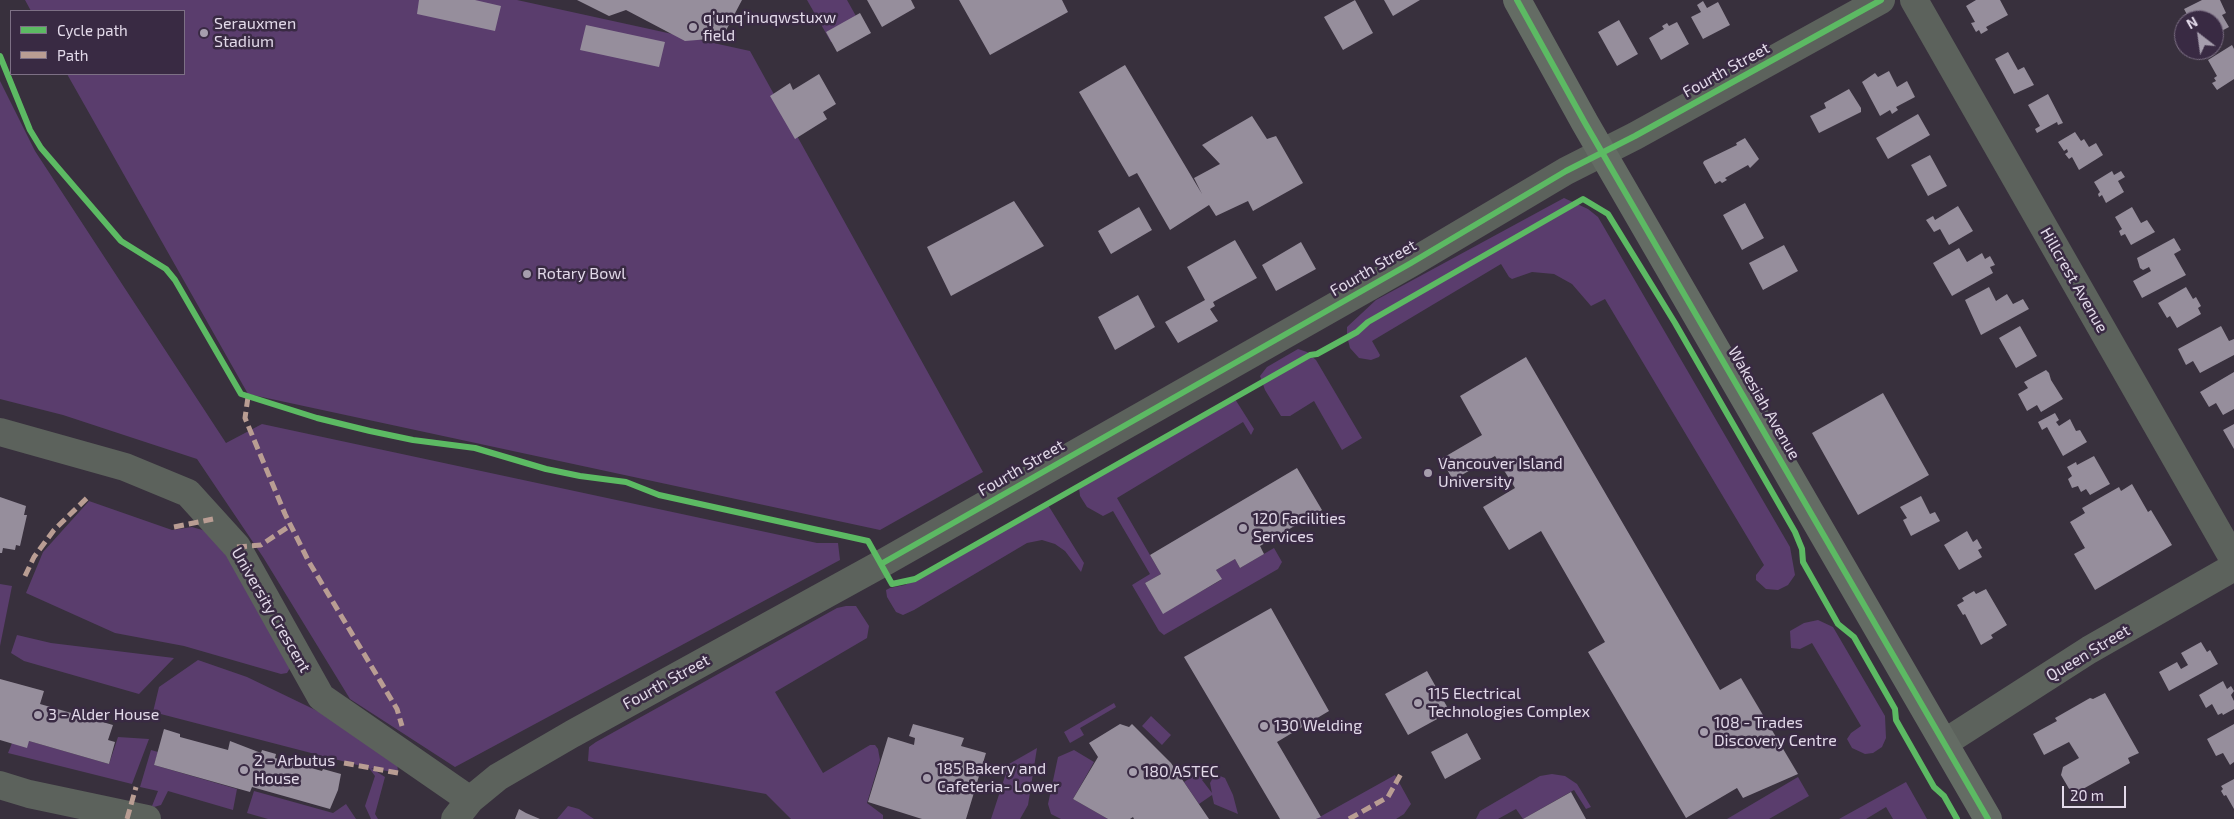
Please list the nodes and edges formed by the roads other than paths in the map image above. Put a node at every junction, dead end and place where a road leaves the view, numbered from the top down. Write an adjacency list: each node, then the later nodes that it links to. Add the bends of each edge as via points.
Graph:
1 (1517, 0): 4 (main road, Wakesiah Avenue)
2 (1881, 0): 4 (street, Fourth Street)
3 (1914, 0): 6 (street, Hillcrest Avenue)
4 (1602, 152): 8 (main road, Wakesiah Avenue); 10 (street, Fourth Street, via 881,564 572,734 498,778)
5 (0, 432): 10 (street, University Crescent, via 125,467 188,493 237,547 321,697)
6 (2234, 560)
7 (2234, 567): 8 (street, Queen Street, via 2090,650 1955,736)
8 (1943, 739): 12 (main road, Wakesiah Avenue)
9 (0, 785): 11 (street)
10 (462, 810)
11 (147, 819)
12 (1988, 819)

